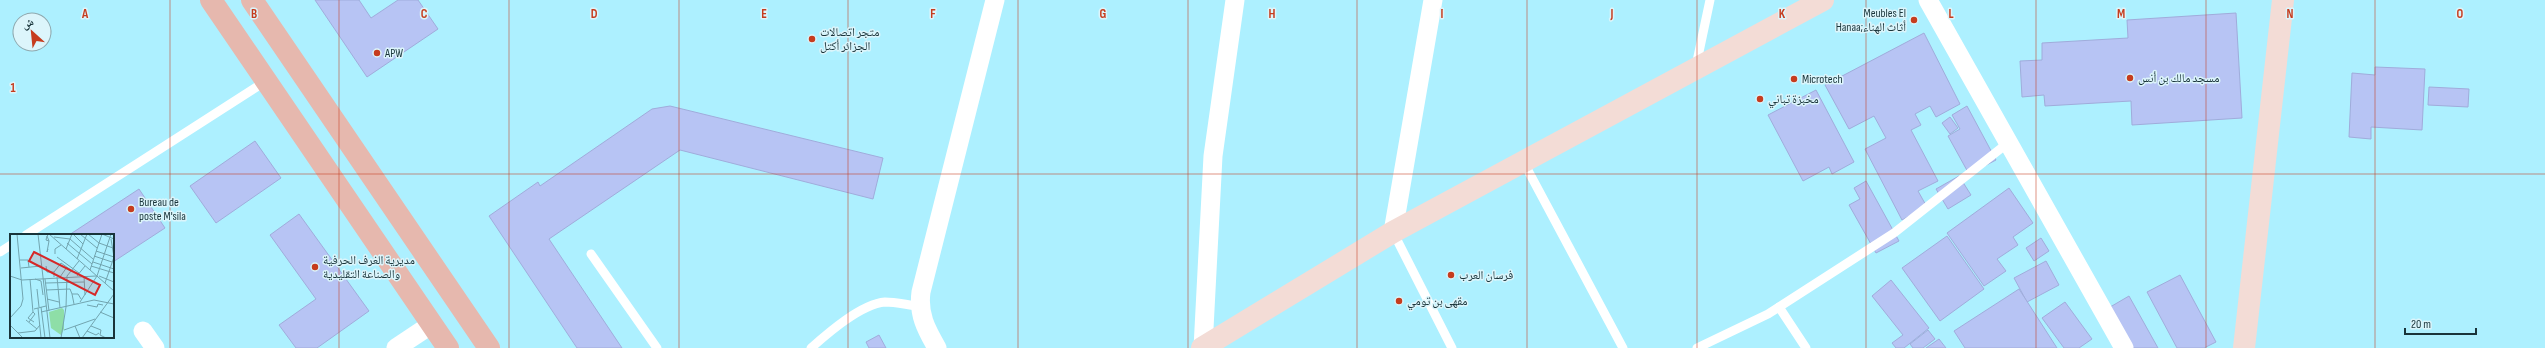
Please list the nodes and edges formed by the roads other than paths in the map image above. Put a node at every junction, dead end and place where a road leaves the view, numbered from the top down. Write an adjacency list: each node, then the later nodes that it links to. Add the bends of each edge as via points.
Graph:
1 (211, 0): 11 (main road)
2 (252, 0): 14 (main road)
3 (995, 0): 21 (street)
4 (1235, 0): 32 (street, via 1213,156)
5 (1433, 0): 16 (street)
6 (1710, 0): 10 (lane)
7 (1821, 0): 10 (street)
8 (1928, 0): 12 (street)
9 (2283, 0): 38 (street)
10 (1696, 67): 13 (street)
11 (266, 81): 15 (main road); 17 (lane)
12 (2009, 142): 22 (lane, via 1894,233); 37 (street)
13 (1524, 161): 16 (street); 34 (lane)
14 (382, 191): 15 (main road); 28 (main road)
15 (353, 209): 23 (main road)
16 (1393, 232): 32 (street); 33 (lane)
17 (28, 234)
18 (10, 246): 19 (lane)
19 (0, 252)
20 (591, 254): 29 (lane)
21 (919, 306): 30 (lane, via 884,302 865,309 834,328); 31 (street, via 922,319)
22 (1779, 308): 35 (lane); 36 (lane)
23 (432, 324): 26 (street); 27 (main road)
24 (143, 331): 25 (street)
25 (155, 348)
26 (396, 348)
27 (448, 348)
28 (489, 348)
29 (657, 348)
30 (811, 348)
31 (937, 348)
32 (1203, 348)
33 (1452, 348)
34 (1623, 348)
35 (1697, 348)
36 (1806, 348)
37 (2124, 348)
38 (2244, 348)

